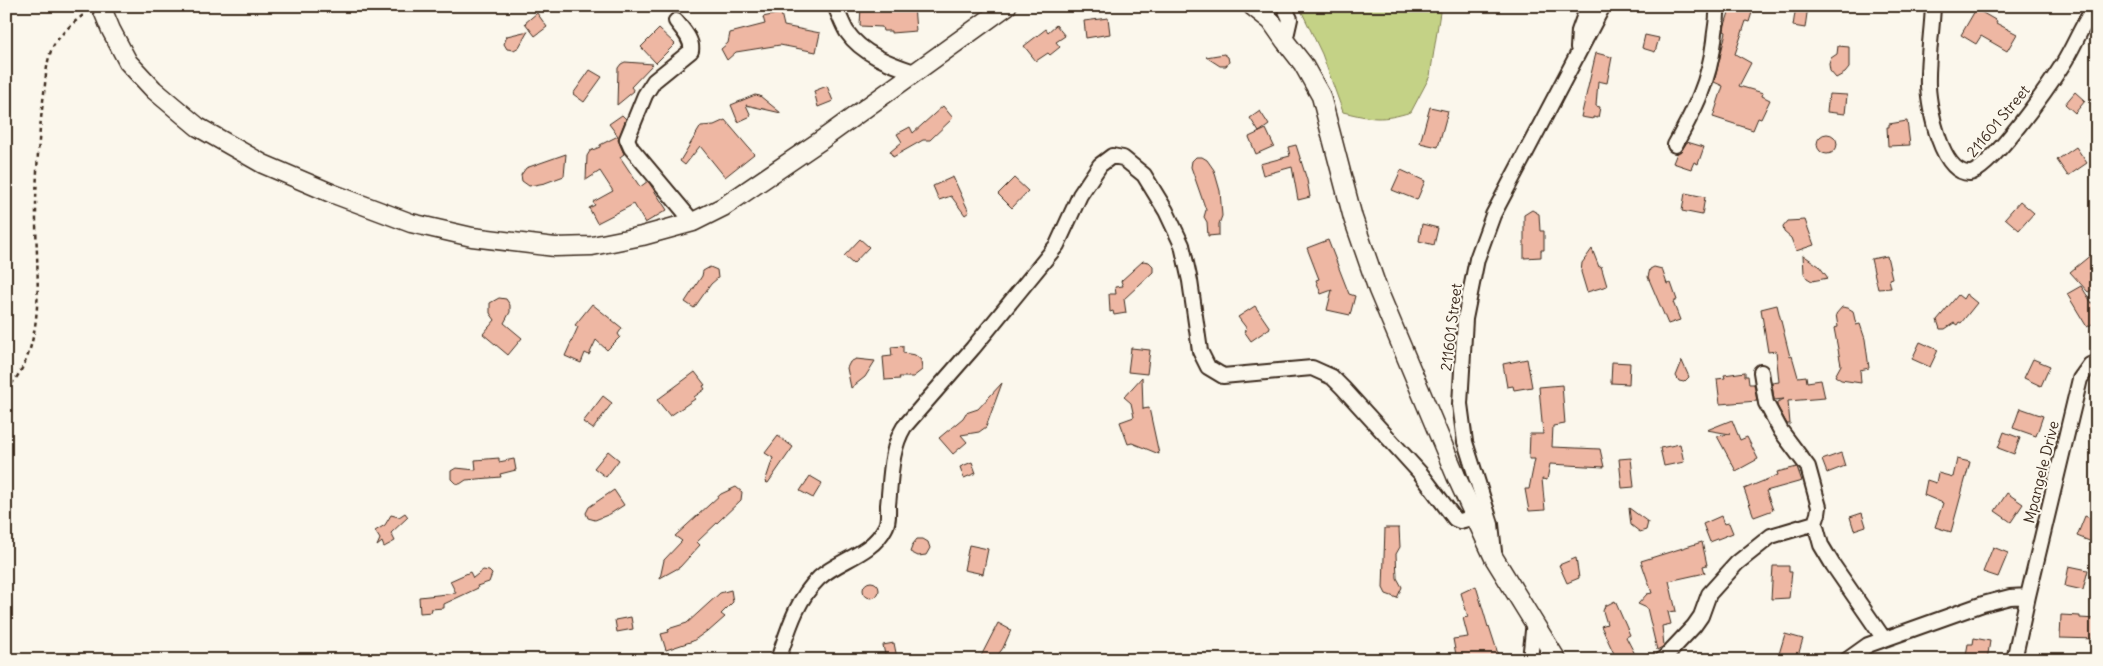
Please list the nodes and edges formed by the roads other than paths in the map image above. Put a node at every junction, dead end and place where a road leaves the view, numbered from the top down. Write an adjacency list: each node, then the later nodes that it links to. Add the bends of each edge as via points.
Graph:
1 (835, 6): 14 (street, via 847,32 860,45 884,62)
2 (1007, 6): 14 (street)
3 (1252, 6): 12 (street)
4 (1284, 6): 12 (street, via 1290,19)
5 (1588, 6): 13 (street, via 1579,31)
6 (1603, 6): 13 (street, 211601 Street)
7 (1717, 6): 15 (street, via 1711,65 1704,90)
8 (1933, 6): 9 (street, 211601 Street, via 1928,86 1937,138 1950,162 1969,173 1976,172 1990,160 2024,119 2063,64)
9 (2097, 7)
10 (97, 8): 16 (street, via 128,62 154,90 198,127 263,164 411,223 472,237 555,246 592,246)
11 (676, 22): 16 (street, via 689,39 691,52 654,81 628,139 631,148)
12 (1286, 41): 19 (street, via 1321,96 1353,218 1378,290)
13 (1578, 53): 21 (street, 211601 Street, via 1493,215 1477,259 1465,319 1460,404 1465,442 1491,524)
14 (914, 72): 16 (street, via 723,207)
15 (1675, 145)
16 (692, 222)
17 (2095, 366): 22 (street, Mpangele Drive, via 2080,379)
18 (1761, 372): 20 (street, via 1766,403 1781,431 1808,467 1819,507)
19 (1474, 517): 21 (street); 25 (street, via 1460,521 1455,519 1421,474 1343,388 1324,372 1312,368 1223,376 1208,367 1200,351 1182,245 1144,175 1123,158 1112,156 1100,165 1080,194 1056,245 904,427 897,439 892,463 886,526 869,548 820,577 805,593 793,616)
20 (1815, 523): 24 (street, via 1829,559); 28 (street, via 1771,536 1737,563 1709,594 1694,626)
21 (1494, 558): 23 (street)
22 (2028, 596): 24 (street, via 1983,604); 30 (street, Mpangele Drive)
23 (1534, 621): 26 (street); 27 (street)
24 (1884, 639): 29 (street, via 1868,645)
25 (778, 660)
26 (1530, 660)
27 (1558, 660)
28 (1662, 660)
29 (1847, 660)
30 (2014, 660)

